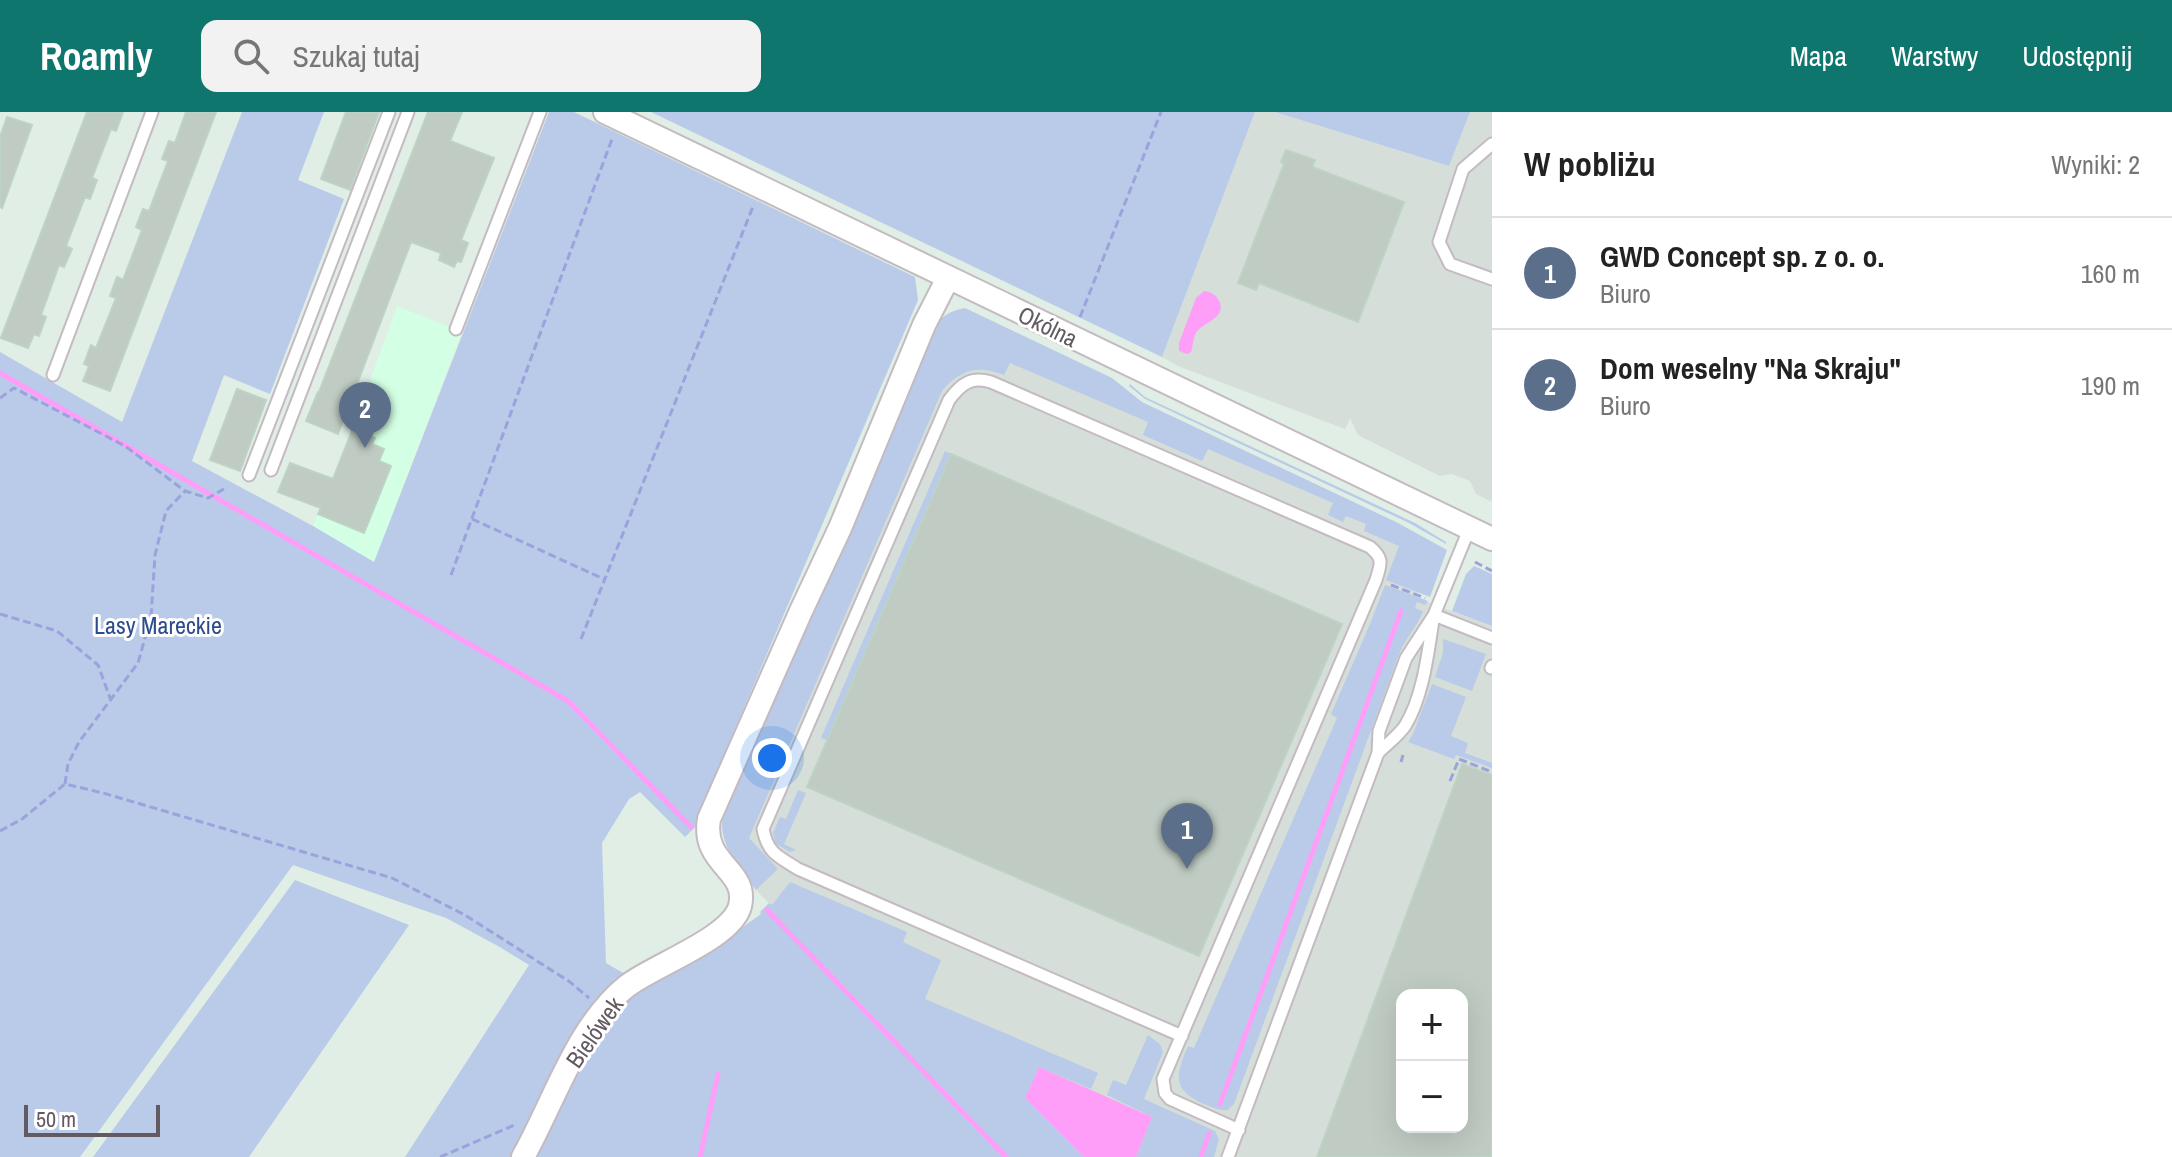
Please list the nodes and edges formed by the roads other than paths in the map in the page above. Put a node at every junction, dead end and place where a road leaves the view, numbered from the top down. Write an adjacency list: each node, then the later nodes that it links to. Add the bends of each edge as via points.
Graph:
1 (152, 112): 10 (lane)
2 (389, 112): 12 (lane)
3 (408, 112): 11 (lane)
4 (540, 112): 9 (lane)
5 (612, 116): 7 (street, Okólna)
6 (1492, 144): 8 (lane, via 1463,169 1439,242 1450,264)
7 (948, 278): 13 (street, Okólna); 20 (street, Bielówek, via 709,819 709,845 739,886 739,911 725,929 615,997 572,1058)
8 (1492, 279)
9 (456, 329)
10 (53, 375)
11 (271, 470)
12 (249, 475)
13 (1470, 527): 14 (street, Okólna); 15 (lane)
14 (1492, 539)
15 (1434, 615): 16 (lane); 17 (lane, via 1406,658 1379,731); 17 (lane, via 1416,700 1405,726)
16 (1492, 638)
17 (1378, 753): 19 (lane)
18 (1182, 1036): 18 (lane, via 1376,580 1379,554 991,382 967,381 949,400 763,829 766,845 798,869); 19 (lane, via 1163,1079 1165,1093)
19 (1239, 1130): 21 (lane)
20 (523, 1157)
21 (1228, 1157)

